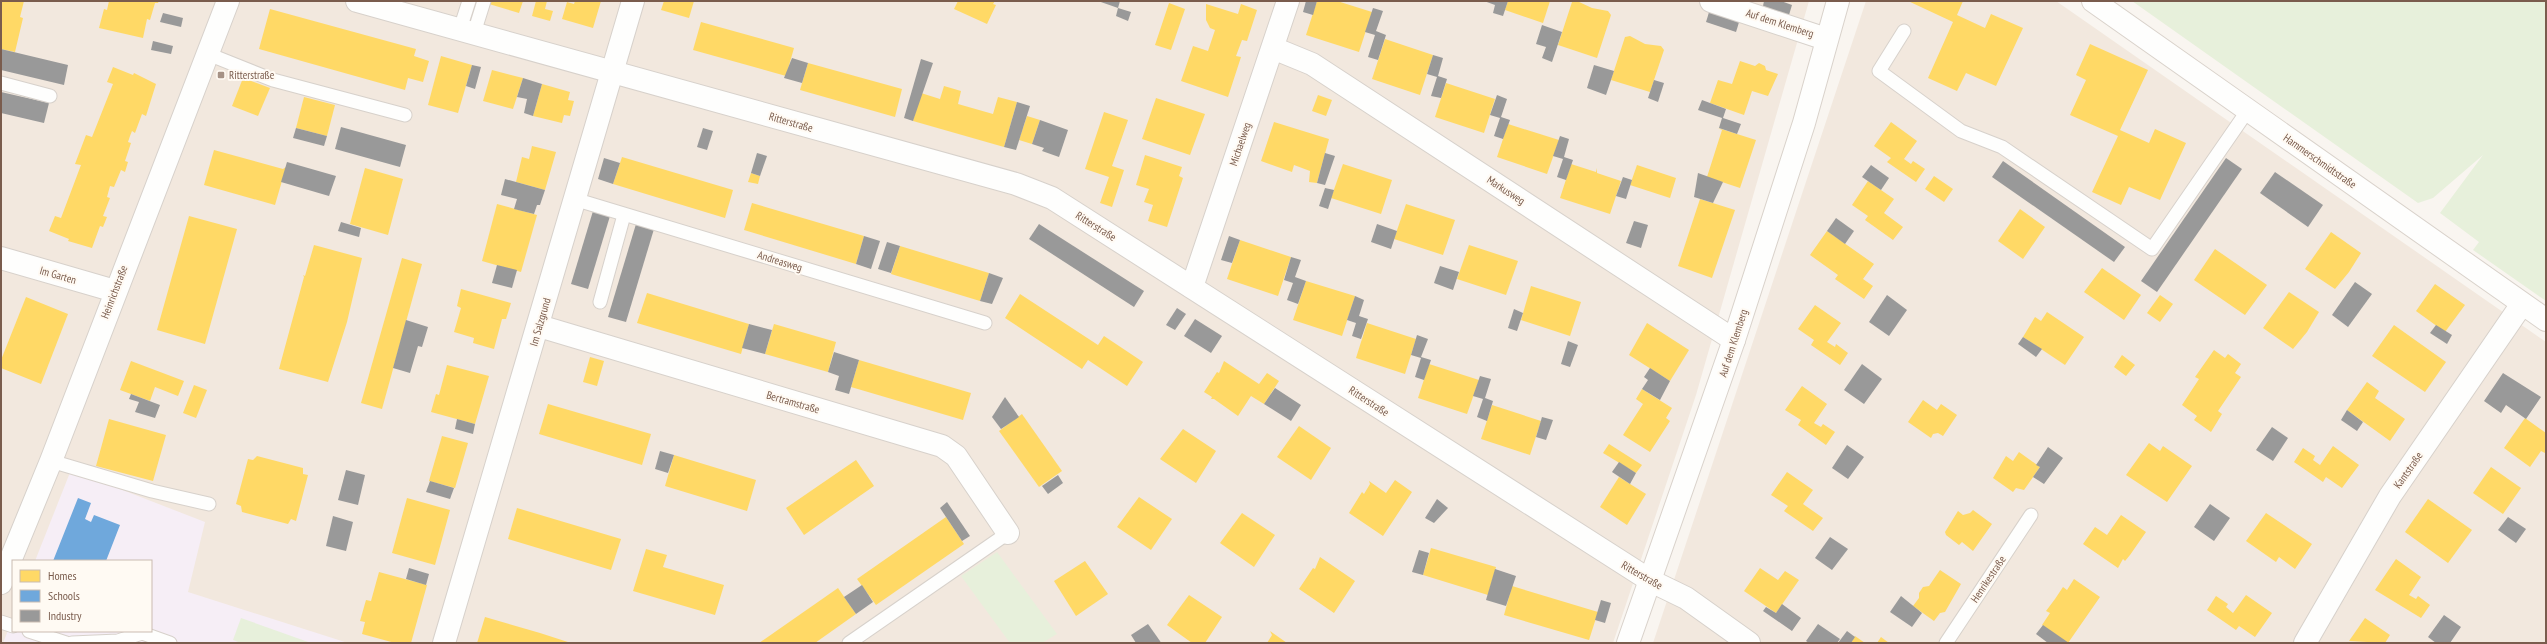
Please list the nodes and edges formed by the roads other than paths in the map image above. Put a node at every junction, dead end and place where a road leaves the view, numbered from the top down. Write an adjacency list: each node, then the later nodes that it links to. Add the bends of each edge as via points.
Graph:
1 (228, 1): 14 (street, Heinrichstraße)
2 (357, 1): 11 (street, Ritterstraße)
3 (469, 1): 11 (lane)
4 (484, 1): 11 (lane)
5 (633, 1): 15 (street, Im Salzgrund)
6 (1288, 1): 13 (street, Michaelweg)
7 (1711, 1): 12 (street, Auf dem Klemberg)
8 (1838, 1): 12 (street, Auf dem Klemberg)
9 (2094, 1): 18 (street, Hammerschmidtstraße)
10 (1904, 30): 18 (lane, via 1879,71 1961,131 2002,147 2152,249)
11 (467, 31): 15 (street, Ritterstraße)
12 (1826, 38): 30 (street, Auf dem Klemberg, via 1804,123)
13 (1273, 48): 23 (street, Michaelweg); 30 (street, Markusweg, via 1312,64)
14 (208, 54): 19 (lane, via 273,80); 24 (street, Heinrichstraße)
15 (612, 72): 20 (street, Im Salzgrund); 23 (street, Ritterstraße, via 1016,184 1052,198)
16 (1, 83): 17 (lane)
17 (50, 96)
18 (2248, 110): 26 (street, Hammerschmidtstraße)
19 (405, 115)
20 (574, 199): 21 (lane, Andreasweg); 29 (street, Im Salzgrund)
21 (624, 215): 25 (lane); 28 (lane, Andreasweg)
22 (1, 258): 24 (street, Im Garten)
23 (1192, 287): 35 (street, Ritterstraße)
24 (115, 291): 31 (street, Heinrichstraße)
25 (600, 302)
26 (2522, 304): 27 (street, Hammerschmidtstraße); 48 (street, Kantstraße, via 2390,496)
27 (2546, 320)
28 (986, 322)
29 (539, 326): 34 (street, Bertramstraße, via 942,446 956,456); 43 (street, Im Salzgrund)
30 (1734, 340): 35 (street, Auf dem Klemberg)
31 (51, 461): 32 (lane, via 152,491); 36 (street, Heinrichstraße)
32 (209, 504)
33 (2031, 516): 47 (lane, Henrikestraße)
34 (1008, 533): 44 (lane)
35 (1651, 581): 45 (street, Auf dem Klemberg); 46 (street, Ritterstraße, via 1686,598)
36 (1, 583)
37 (1, 622): 38 (lane)
38 (12, 626)
39 (32, 632): 40 (lane)
40 (66, 643)
41 (72, 643): 42 (lane, via 118,641 142,633)
42 (170, 643)
43 (444, 643)
44 (849, 643)
45 (1628, 643)
46 (1749, 643)
47 (1946, 643)
48 (2305, 643)

